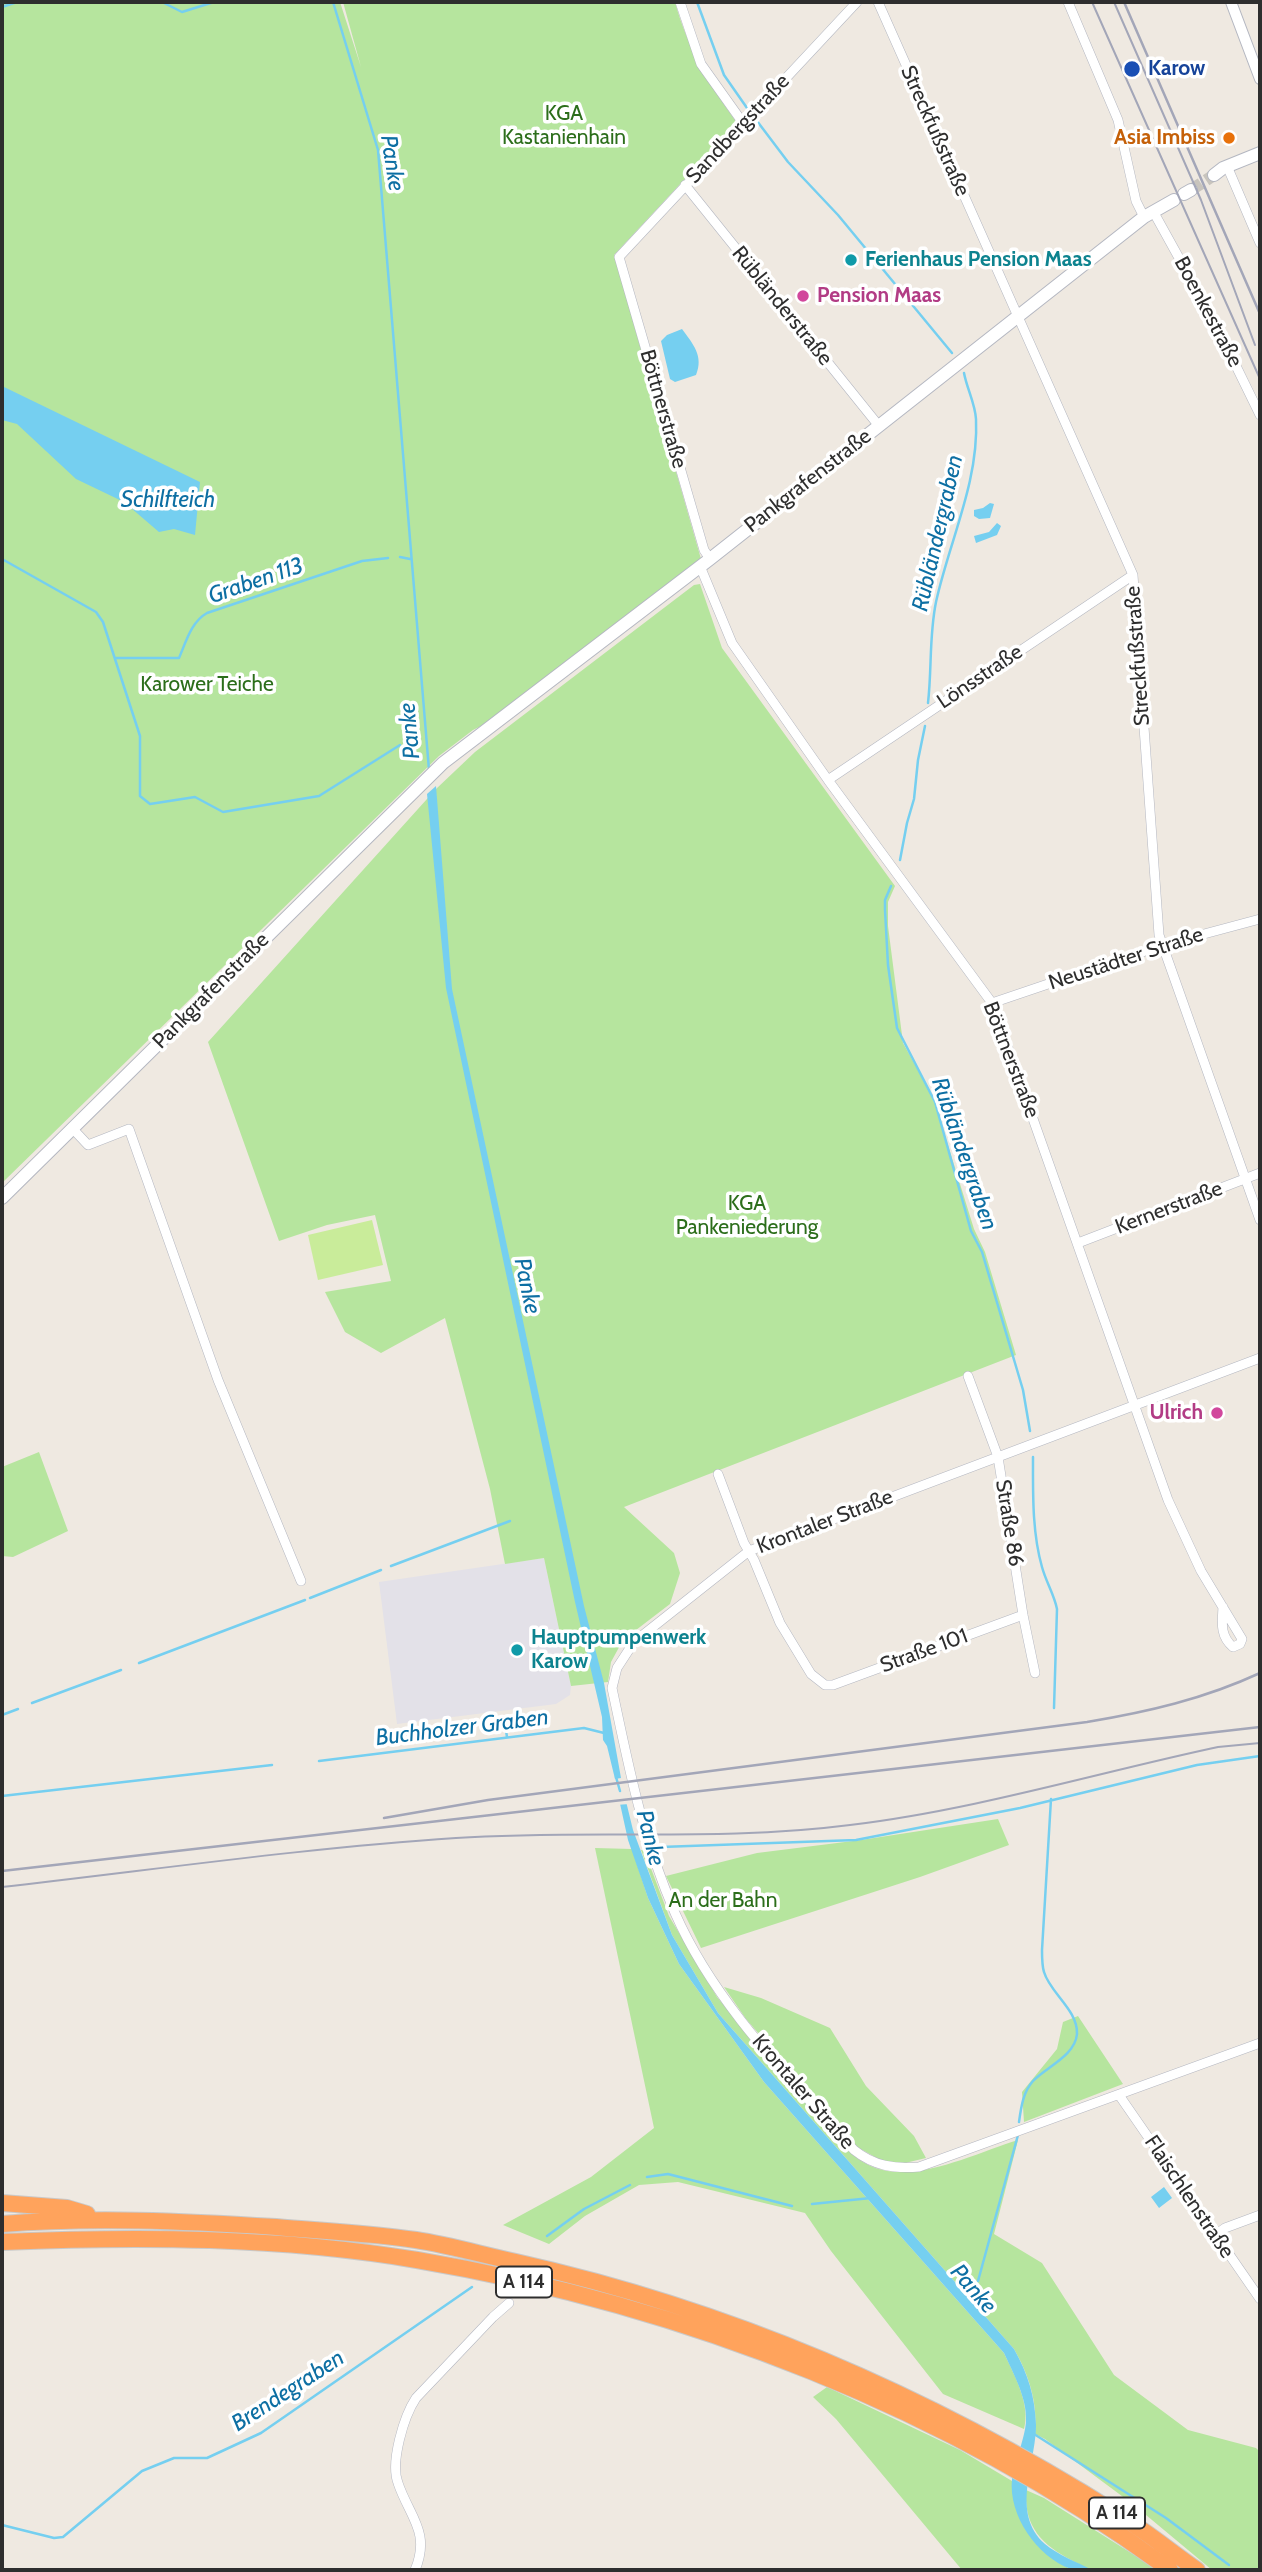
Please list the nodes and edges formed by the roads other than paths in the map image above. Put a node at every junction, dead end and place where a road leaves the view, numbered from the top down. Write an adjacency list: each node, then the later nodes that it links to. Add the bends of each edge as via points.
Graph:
1 (680, 2): 7 (street, via 701,64)
2 (857, 2): 7 (street, Sandbergstraße)
3 (877, 2): 16 (street, Streckfußstraße)
4 (1068, 2): 13 (street, Boenkestraße, via 1118,120 1136,201)
5 (1231, 2): 6 (street)
6 (1260, 79)
7 (743, 123): 11 (street, Sandbergstraße)
8 (1260, 153): 9 (main road)
9 (1227, 166): 10 (main road); 14 (street)
10 (1214, 175)
11 (685, 185): 15 (street, Sandbergstraße); 18 (street, Rübländerstraße)
12 (1183, 195): 13 (main road, Pankgrafenstraße)
13 (1149, 214): 16 (main road, Pankgrafenstraße); 17 (street, Boenkestraße, via 1217,326)
14 (1260, 243)
15 (619, 257): 19 (street, Böttnerstraße, via 705,550)
16 (1017, 316): 18 (main road, Pankgrafenstraße); 20 (street, Streckfußstraße)
17 (1260, 415)
18 (879, 426): 19 (main road, Pankgrafenstraße)
19 (705, 563): 21 (street, Böttnerstraße, via 732,643); 25 (main road, Pankgrafenstraße, via 443,763)
20 (1133, 575): 21 (street, Lönsstraße); 23 (street, Streckfußstraße)
21 (828, 780): 24 (street, Böttnerstraße)
22 (1260, 919): 23 (street, Neustädter Straße)
23 (1163, 945): 24 (street, Neustädter Straße); 27 (street, Streckfußstraße)
24 (992, 1003): 30 (street, Böttnerstraße)
25 (72, 1128): 28 (main road, Pankgrafenstraße); 37 (street, via 88,1145 129,1129 218,1380)
26 (1260, 1173): 27 (street, Kernerstraße)
27 (1246, 1178): 29 (street, Streckfußstraße); 30 (street, Kernerstraße)
28 (2, 1198)
29 (1260, 1220)
30 (1077, 1243): 33 (street, Böttnerstraße)
31 (1260, 1358): 33 (street, Krontaler Straße)
32 (968, 1376): 34 (street, Straße 86)
33 (1135, 1404): 34 (street, Krontaler Straße); 38 (street, Böttnerstraße, via 1168,1500)
34 (998, 1457): 36 (street, Krontaler Straße); 39 (street, Straße 86)
35 (718, 1474): 36 (street)
36 (749, 1552): 39 (street, Straße 101, via 780,1623 811,1674 825,1685); 42 (street, Krontaler Straße, via 634,1642 617,1668 612,1688 650,1849 676,1915 722,1995 854,2150 881,2166 919,2167)
37 (301, 1581)
38 (1223, 1607)
39 (1023, 1615): 40 (street, Straße 86)
40 (1035, 1673)
41 (1260, 2043): 42 (street, Krontaler Straße)
42 (1119, 2095): 47 (street, Flaischlenstraße)
43 (2, 2203): 45 (highway, via 66,2208)
44 (1260, 2215): 47 (street)
45 (103, 2219): 46 (highway, A 114); 51 (highway, A 114, via 417,2240 590,2279 708,2315 840,2366 984,2434)
46 (2, 2224)
47 (1215, 2235): 49 (street, Flaischlenstraße)
48 (2, 2242): 51 (highway, A 114, via 169,2238 322,2248 416,2260 570,2292 706,2332 824,2378)
49 (1260, 2299)
50 (509, 2303): 52 (street, via 415,2398 407,2414 396,2473 420,2534 422,2549)
51 (1023, 2466): 53 (highway, A 114); 54 (highway, A 114, via 1122,2516)
52 (415, 2570)
53 (1170, 2570)
54 (1197, 2570)

